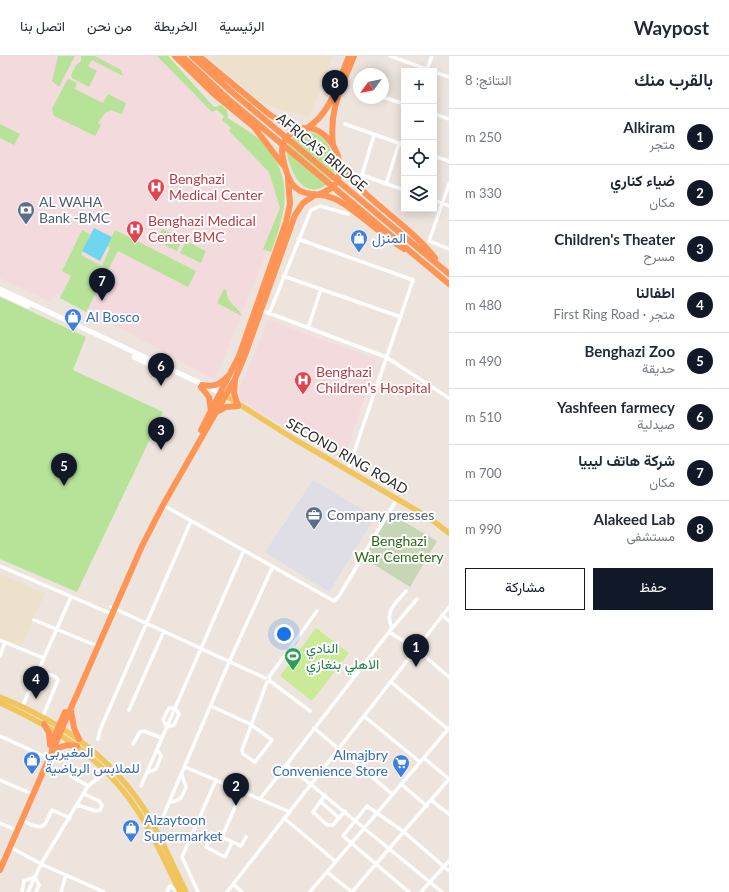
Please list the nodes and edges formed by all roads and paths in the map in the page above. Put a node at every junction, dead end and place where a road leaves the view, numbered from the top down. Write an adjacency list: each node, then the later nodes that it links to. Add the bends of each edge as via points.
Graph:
1 (175, 56): 26 (highway, via 254,128)
2 (182, 56): 36 (highway, AFRICA'S BRIDGE, via 228,99)
3 (192, 56): 36 (highway, AFRICA'S BRIDGE)
4 (199, 56): 19 (highway, via 270,115 284,123)
5 (349, 56): 19 (highway, via 325,113)
6 (354, 56): 22 (highway, via 334,109)
7 (390, 56): 9 (street)
8 (432, 56): 11 (street)
9 (403, 58): 10 (street)
10 (425, 68)
11 (427, 68)
12 (437, 72): 13 (street)
13 (449, 77)
14 (389, 98): 15 (street)
15 (401, 103)
16 (437, 115): 17 (street)
17 (449, 119)
18 (345, 124): 20 (street)
19 (304, 129): 22 (highway, via 313,129 325,134); 26 (highway, via 288,135 284,141 282,152)
20 (374, 135): 21 (street); 28 (street, via 362,175)
21 (399, 143): 28 (street)
22 (334, 146): 24 (highway)
23 (437, 157): 25 (street)
24 (338, 161): 31 (highway, via 340,169 337,182); 40 (highway, via 358,188 420,241)
25 (449, 162)
26 (286, 170): 27 (highway)
27 (288, 178): 31 (highway, via 300,191); 52 (highway, via 290,204 286,222 244,345)
28 (386, 184): 30 (street)
29 (449, 184): 33 (street)
30 (401, 189)
31 (316, 195): 39 (highway, via 335,198 394,243); 47 (highway, via 303,203 295,215)
32 (437, 201): 33 (street)
33 (442, 203): 34 (street); 38 (street, via 429,241)
34 (449, 206)
35 (348, 214): 37 (street, via 320,206 315,207 309,213)
36 (394, 232): 39 (highway); 40 (highway)
37 (298, 239): 42 (street); 49 (street, via 412,279)
38 (449, 249)
39 (419, 258): 43 (highway)
40 (444, 269): 41 (highway)
41 (449, 274)
42 (283, 276): 45 (street); 48 (street)
43 (449, 284)
44 (0, 289): 54 (main road)
45 (321, 289): 49 (street); 50 (street)
46 (0, 293): 54 (main road, via 149,365)
47 (261, 310): 48 (street); 53 (highway)
48 (269, 314): 50 (street)
49 (401, 317): 51 (street)
50 (308, 328): 51 (street)
51 (386, 357): 56 (street); 59 (street)
52 (232, 371): 54 (highway, via 217,385); 55 (highway)
53 (235, 379): 55 (highway); 57 (highway, via 234,393)
54 (202, 386): 55 (main road); 58 (highway)
55 (222, 396): 57 (main road, SECOND RING ROAD); 58 (highway)
56 (449, 398)
57 (238, 406): 58 (highway, via 226,407); 59 (main road, SECOND RING ROAD)
58 (213, 413): 61 (highway); 71 (highway, via 160,503)
59 (348, 470): 60 (main road, SECOND RING ROAD)
60 (397, 499): 63 (main road, SECOND RING ROAD); 66 (street, via 336,600 331,601)
61 (163, 505): 62 (street); 71 (highway)
62 (191, 521): 64 (street); 76 (street)
63 (449, 533)
64 (244, 550): 66 (street); 84 (street)
65 (0, 566): 68 (street)
66 (273, 566): 88 (street)
67 (406, 591): 77 (street, via 389,612)
68 (71, 597): 71 (street); 78 (street)
69 (417, 599): 77 (street)
70 (449, 607): 73 (street)
71 (112, 611): 76 (street); 83 (highway); 98 (highway)
72 (317, 611): 91 (street)
73 (442, 615): 75 (street); 85 (street)
74 (34, 620): 78 (street)
75 (449, 621)
76 (147, 623): 79 (street); 111 (street)
77 (392, 628): 80 (street)
78 (57, 629): 83 (street); 87 (street)
79 (164, 631): 84 (street); 99 (street)
80 (389, 632): 85 (street); 106 (street)
81 (0, 640): 82 (street)
82 (5, 642): 86 (street); 87 (street)
83 (95, 645): 107 (highway)
84 (202, 648): 88 (street); 97 (street)
85 (415, 648): 90 (street); 92 (street)
86 (0, 656)
87 (42, 658): 89 (street)
88 (230, 660): 91 (street); 95 (street)
89 (38, 670): 96 (street); 101 (street, via 58,680)
90 (449, 677)
91 (268, 679): 100 (street); 104 (street)
92 (392, 683): 102 (street); 108 (street)
93 (0, 698): 96 (main road)
94 (0, 704): 103 (main road)
95 (210, 706): 104 (street); 121 (street)
96 (22, 707): 101 (main road)
97 (175, 708): 105 (street); 105 (street, via 179,713 178,718 174,725); 105 (street, via 169,708 165,715 164,722)
98 (71, 709): 107 (highway); 112 (highway)
99 (129, 710)
100 (310, 711)
101 (43, 716): 107 (main road)
102 (364, 716): 114 (street); 119 (street)
103 (44, 724): 107 (main road); 115 (highway, via 49,733)
104 (250, 724): 104 (street, via 242,751 255,762 272,741)
105 (167, 727): 110 (street)
106 (314, 728): 114 (street); 120 (street)
107 (60, 729): 112 (main road); 115 (highway)
108 (449, 729): 118 (street)
109 (0, 736): 117 (street)
110 (162, 738): 113 (street, via 144,731 140,732); 116 (street)
111 (98, 739)
112 (78, 743): 115 (highway); 122 (main road); 185 (main road, via 122,780 143,808)
113 (133, 744)
114 (338, 748): 129 (street); 136 (street)
115 (51, 749): 117 (highway); 151 (highway)
116 (157, 750): 123 (street); 123 (street, via 161,756 156,769)
117 (46, 757): 134 (highway)
118 (424, 758): 119 (street); 126 (street)
119 (420, 762): 130 (street)
120 (286, 764): 129 (street); 138 (street)
121 (185, 767): 124 (street); 128 (street)
122 (106, 772): 131 (street); 184 (main road, via 138,812)
123 (147, 773): 132 (street)
124 (182, 775): 141 (street); 141 (street, via 186,787 182,798 177,802)
125 (71, 776): 131 (street)
126 (449, 779): 139 (street)
127 (0, 780): 134 (street)
128 (216, 780): 133 (street); 186 (street, via 182,857)
129 (311, 783): 137 (street); 145 (street)
130 (401, 784): 136 (street); 143 (street)
131 (88, 786): 135 (street)
132 (141, 786)
133 (242, 792): 138 (street); 158 (street)
134 (30, 793): 156 (highway)
135 (84, 794): 142 (street); 142 (street, via 100,802 100,810)
136 (392, 794): 146 (street)
137 (325, 795): 140 (street); 144 (street)
138 (260, 799): 145 (street)
139 (431, 800): 143 (street); 147 (street)
140 (320, 801): 150 (street); 150 (street, via 313,810 314,814 330,826)
141 (170, 802): 152 (street)
142 (77, 805): 148 (street)
143 (427, 806): 157 (street)
144 (345, 811): 150 (street); 153 (street)
145 (290, 812): 149 (street)
146 (378, 812): 153 (street, via 367,806); 155 (street); 157 (street)
147 (449, 814)
148 (70, 818): 151 (street, via 52,810 41,827 31,825); 167 (street)
149 (284, 818): 165 (street); 176 (street)
150 (339, 818)
151 (22, 819): 162 (highway)
152 (162, 819)
153 (356, 820): 155 (street); 161 (street, via 343,835)
154 (0, 823): 156 (street)
155 (365, 828): 161 (street); 163 (street)
156 (14, 829): 164 (highway)
157 (404, 832): 163 (street); 169 (street)
158 (222, 837): 160 (street); 160 (street, via 210,834 206,848 225,857)
159 (246, 837): 160 (street, via 241,846)
160 (232, 842)
161 (351, 844): 165 (street); 168 (street)
162 (10, 846): 167 (street); 170 (highway)
163 (390, 849): 168 (street); 175 (street)
164 (0, 860)
165 (336, 861): 172 (street)
166 (449, 862): 169 (street)
167 (41, 864): 173 (street); 174 (street)
168 (376, 864): 190 (street); 191 (street)
169 (444, 867): 171 (street); 175 (street)
170 (0, 870)
171 (449, 871)
172 (327, 872): 189 (street); 190 (street)
173 (66, 875): 177 (street); 181 (street)
174 (35, 877): 178 (street, via 24,881); 179 (street); 180 (street, via 39,885)
175 (430, 882): 192 (street); 193 (street)
176 (233, 884): 187 (street); 188 (street)
177 (98, 891): 182 (street)
178 (22, 892)
179 (28, 892)
180 (36, 892)
181 (61, 892)
182 (104, 892)
183 (167, 892): 184 (street, via 170,886)
184 (179, 892)
185 (186, 892)
186 (198, 892)
187 (227, 892)
188 (242, 892)
189 (310, 892)
190 (352, 892)
191 (409, 892)
192 (421, 892)
193 (442, 892)

